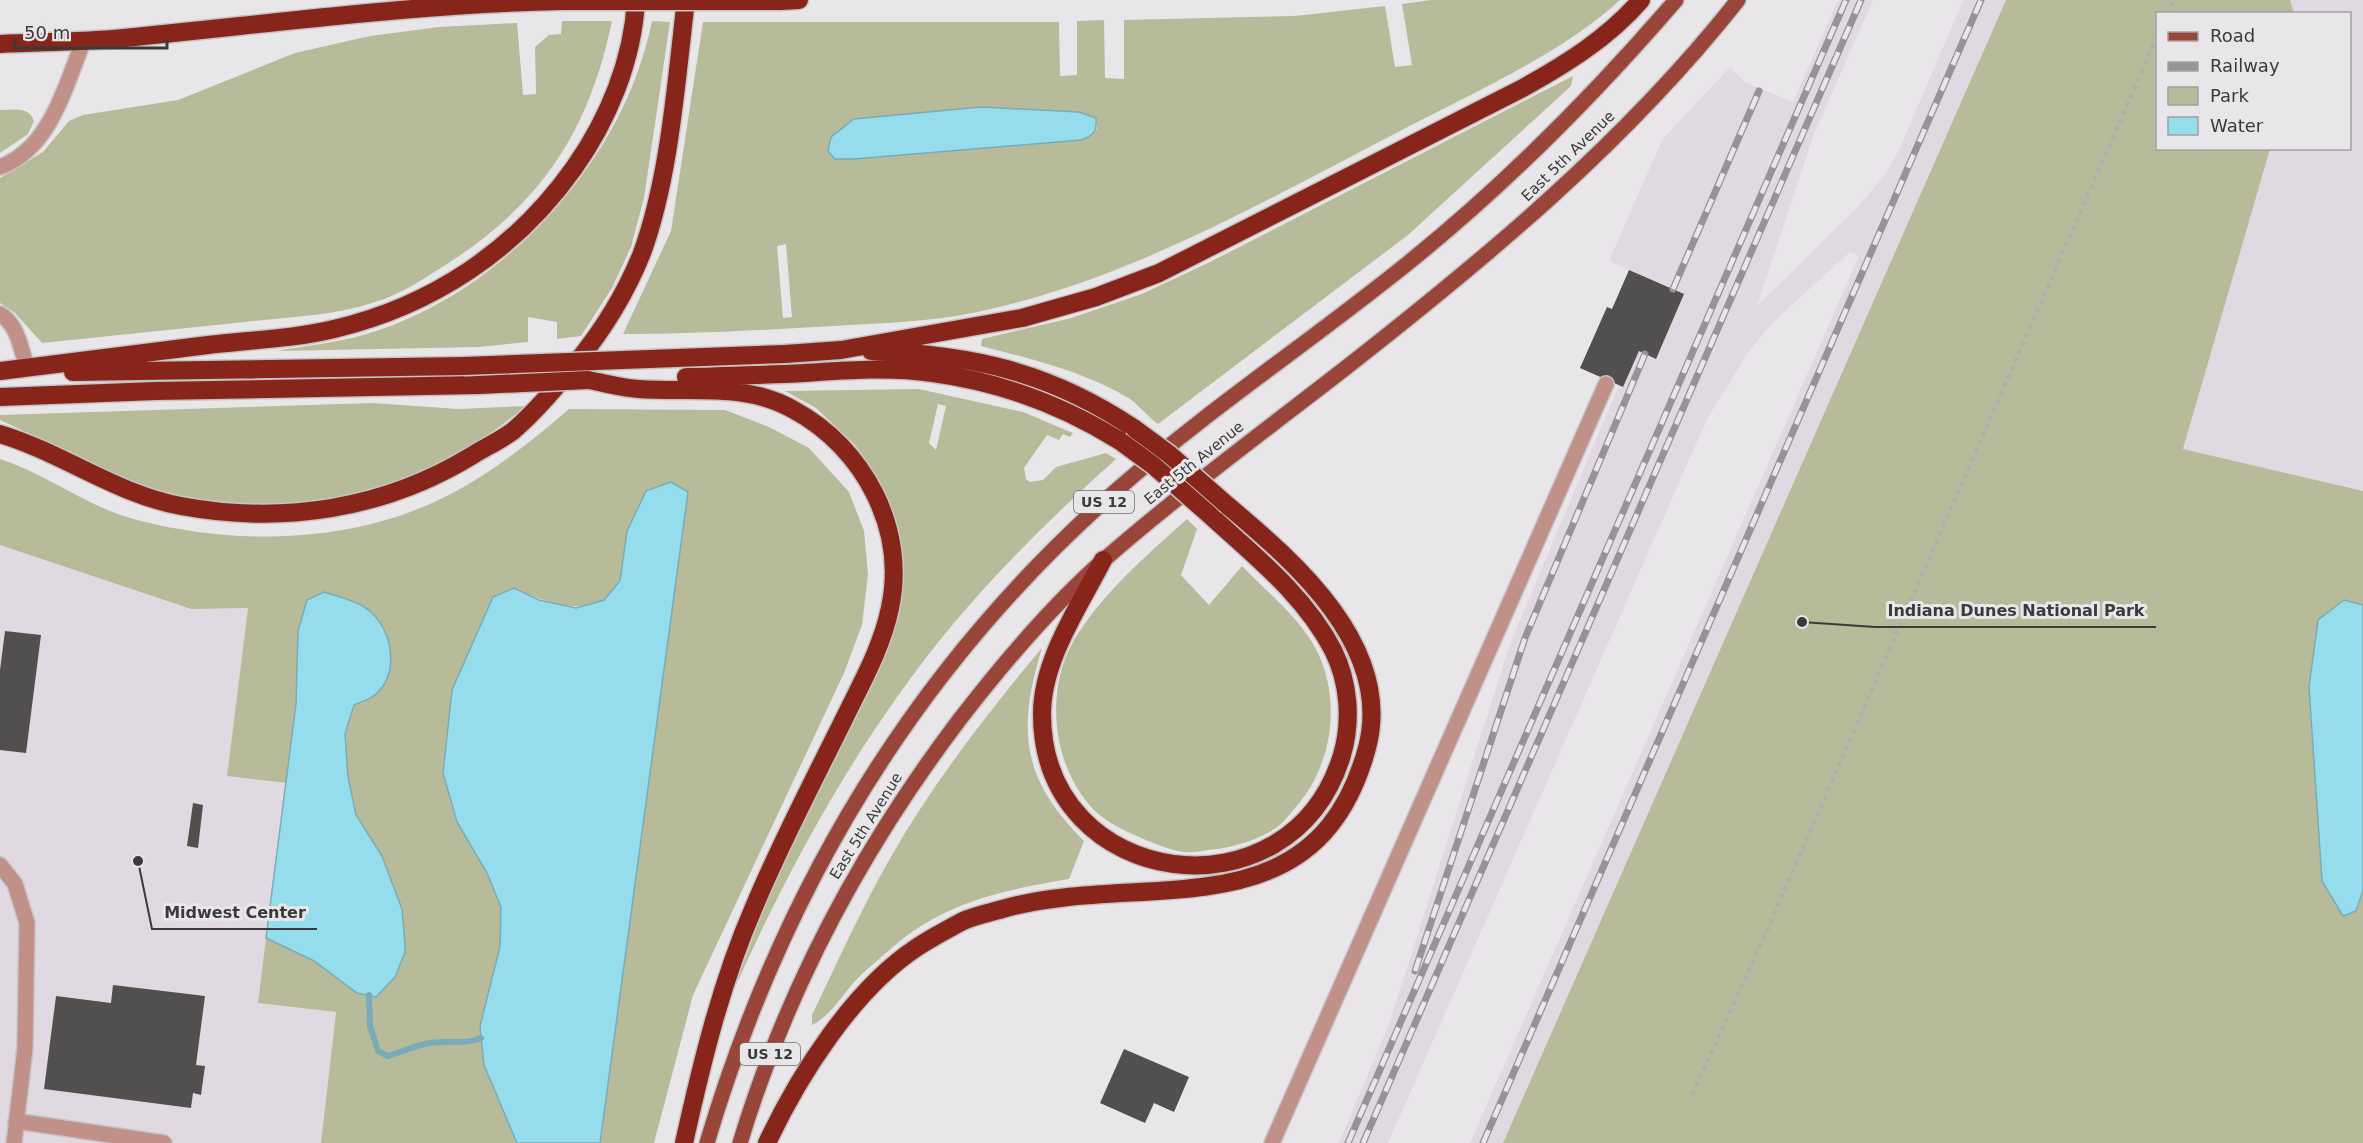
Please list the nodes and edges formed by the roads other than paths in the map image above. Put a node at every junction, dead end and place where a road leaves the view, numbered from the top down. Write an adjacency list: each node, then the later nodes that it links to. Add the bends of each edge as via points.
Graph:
1 (636, 0): 14 (highway, via 627,56 589,147 558,191 482,264 393,312 332,330)
2 (686, 0): 19 (highway, via 660,188 642,252 621,298 592,343 546,400 511,432 451,469 399,492 342,508 288,514 228,513 179,506 112,485)
3 (799, 0): 8 (highway)
4 (1641, 0): 13 (highway, via 1602,38 1540,78 1159,273 1096,297 1022,318)
5 (1676, 0): 25 (main road, East 5th Avenue / US 12, via 1586,99 1504,179 1409,262 1118,489 1021,584 959,654 860,793 808,884 770,965 731,1064)
6 (1738, 0): 20 (main road, East 5th Avenue / US 12, via 1614,139 1531,216)
7 (562, 1): 8 (highway, bridge); 9 (highway, via 398,8)
8 (780, 1)
9 (84, 40): 10 (highway); 11 (lane, via 39,141)
10 (0, 44)
11 (0, 167)
12 (0, 314): 14 (lane, via 8,319 17,335)
13 (841, 350): 15 (highway, bridge, via 464,366); 27 (highway, bridge, via 913,352 980,360 1072,392 1169,454 1310,583 1338,616 1364,671 1370,706 1369,740 1348,801 1323,834 1300,856 1268,872 1204,888 1078,895 1021,903 966,920 915,948 878,980 847,1015 815,1059)
14 (27, 368): 15 (highway)
15 (0, 372)
16 (588, 380): 18 (highway, bridge); 20 (highway, bridge, via 871,369 931,372 977,380 1050,403 1120,441 1212,517 1298,599 1334,651 1344,679 1347,739 1326,795 1308,819 1284,839 1232,862 1204,867 1172,865 1107,840 1077,814 1056,782 1046,750 1042,714 1048,676); 24 (highway, via 638,389 723,389 760,396 794,409 851,456 870,482 889,528 893,572 890,608 875,654 779,848 741,935 708,1035)
17 (1605, 384): 28 (lane)
18 (0, 397)
19 (0, 434)
20 (1103, 560): 26 (main road, East 5th Avenue / US 12, via 992,677 893,812 841,898 806,968 771,1051)
21 (0, 865): 22 (lane, via 15,884 27,923 25,1048)
22 (11, 1134): 23 (lane)
23 (164, 1143)
24 (684, 1143)
25 (707, 1143)
26 (740, 1143)
27 (766, 1143)
28 (1272, 1143)

